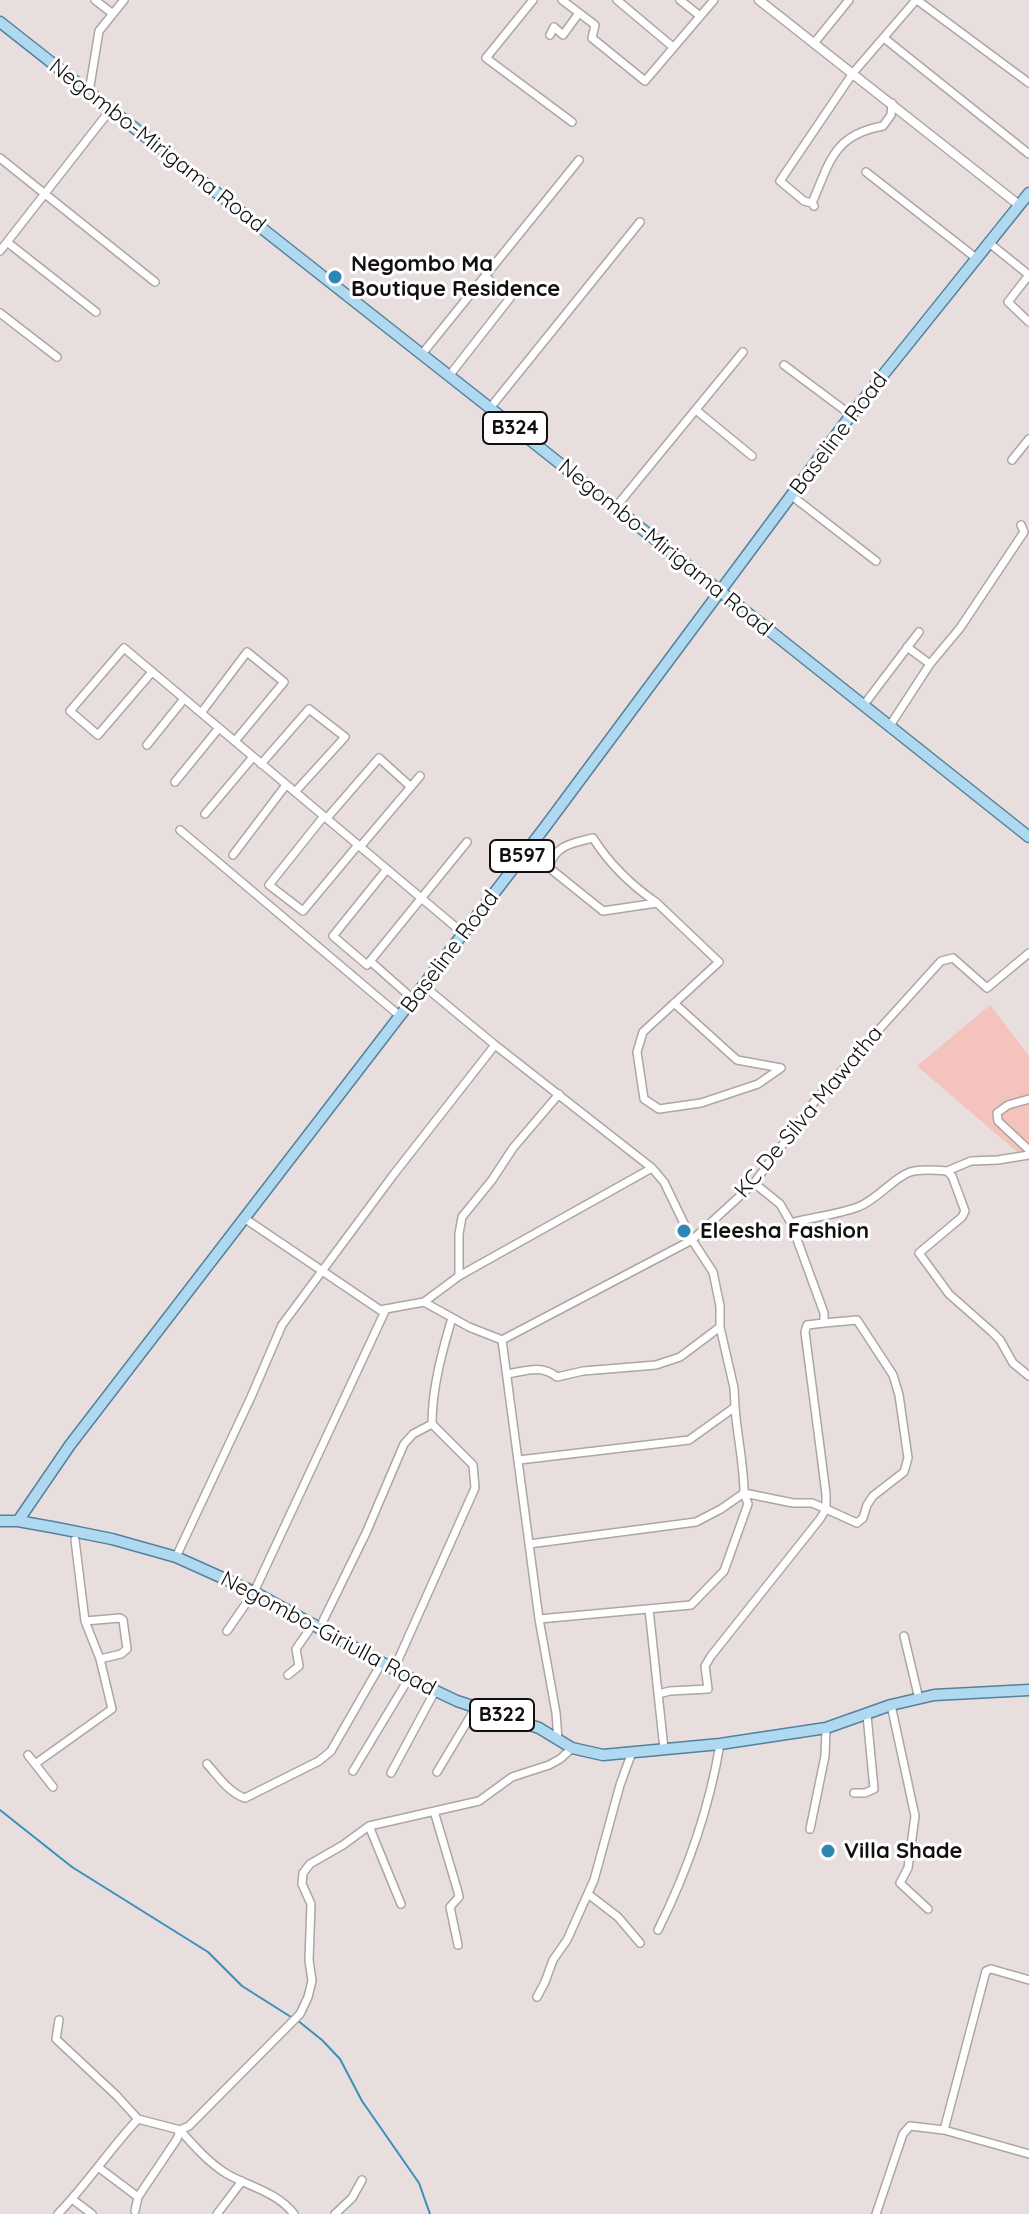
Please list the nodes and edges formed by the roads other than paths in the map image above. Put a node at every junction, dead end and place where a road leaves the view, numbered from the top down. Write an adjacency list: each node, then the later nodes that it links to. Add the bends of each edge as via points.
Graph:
1 (95, 0): 14 (street)
2 (124, 0): 14 (street)
3 (533, 0): 26 (street, via 486,58)
4 (562, 0): 13 (street)
5 (617, 0): 20 (street)
6 (680, 0): 15 (street)
7 (714, 0): 15 (street)
8 (759, 0): 19 (street)
9 (833, 0): 12 (street)
10 (849, 0): 12 (street)
11 (916, 0): 18 (street); 22 (street)
12 (843, 7): 19 (street)
13 (579, 13): 17 (street, via 563,35 554,27); 20 (street, via 595,25 592,38 645,81)
14 (113, 14): 23 (street, via 99,31)
15 (700, 16): 20 (street)
16 (0, 22): 23 (main road, Negombo-Mirigama Road / B324)
17 (550, 35)
18 (884, 38): 21 (street); 27 (street)
19 (815, 42): 21 (street)
20 (673, 47)
21 (853, 73): 24 (street); 24 (street, via 780,181 804,201 813,205 843,142 883,126)
22 (1029, 83)
23 (89, 92): 25 (main road, Negombo-Mirigama Road / B324)
24 (892, 103): 33 (street)
25 (111, 109): 32 (street); 45 (main road, Negombo-Mirigama Road / B324)
26 (572, 122)
27 (1029, 154)
28 (0, 158): 32 (street)
29 (579, 160): 39 (street)
30 (866, 172): 38 (street)
31 (1029, 193): 33 (main road, Baseline Road / B597)
32 (45, 194): 35 (street); 40 (street)
33 (1019, 205): 36 (main road, Baseline Road / B597)
34 (640, 222): 49 (street)
35 (7, 242): 37 (street); 41 (street)
36 (988, 242): 38 (main road, Baseline Road / B597); 43 (street, via 1029,275 1008,302)
37 (0, 251)
38 (976, 258): 51 (main road, Baseline Road / B597)
39 (485, 276): 45 (street); 48 (street, via 510,298)
40 (155, 282)
41 (96, 312)
42 (0, 313): 46 (street)
43 (1029, 322)
44 (743, 352): 50 (street)
45 (422, 354): 48 (main road, Negombo-Mirigama Road / B324)
46 (57, 357)
47 (784, 365): 51 (street)
48 (449, 376): 49 (main road, Negombo-Mirigama Road / B324)
49 (490, 408): 56 (main road, Negombo-Mirigama Road / B324)
50 (696, 410): 53 (street); 56 (street)
51 (851, 415): 55 (main road, Baseline Road / B597)
52 (1029, 439): 54 (street)
53 (752, 456)
54 (1012, 460)
55 (792, 496): 58 (street); 59 (main road, Baseline Road / B597)
56 (615, 508): 59 (main road, Negombo-Mirigama Road / B324)
57 (1021, 525): 62 (street, via 1024,532)
58 (876, 561)
59 (720, 592): 65 (main road, Negombo-Mirigama Road / B324); 84 (main road, Baseline Road / B597)
60 (919, 632): 61 (street)
61 (907, 647): 62 (street); 65 (street)
62 (930, 664): 67 (street)
63 (152, 672): 63 (street, via 124,648 70,711 98,735); 64 (street)
64 (184, 699): 66 (street); 70 (street)
65 (863, 706): 67 (main road, Negombo-Mirigama Road / B324)
66 (201, 713): 68 (street); 69 (street, via 247,652 284,682)
67 (889, 727): 81 (main road, Negombo-Mirigama Road / B324)
68 (219, 728): 69 (street); 74 (street)
69 (235, 741): 71 (street)
70 (147, 745)
71 (253, 757): 72 (street); 78 (street)
72 (261, 764): 75 (street); 77 (street, via 309,709 345,737)
73 (420, 776): 76 (street)
74 (175, 782)
75 (286, 785): 77 (street); 85 (street)
76 (411, 787): 79 (street, via 379,758); 83 (street)
77 (295, 792): 79 (street)
78 (205, 814)
79 (325, 817): 83 (street); 83 (street, via 269,885 303,911)
80 (180, 830): 96 (street)
81 (1029, 837)
82 (467, 842): 88 (street)
83 (359, 846): 87 (street)
84 (527, 850): 86 (street); 90 (main road, Baseline Road / B597)
85 (233, 855)
86 (549, 867): 89 (street, via 603,911); 89 (street, via 560,847 593,838 628,882)
87 (387, 869): 88 (street); 92 (street, via 333,936 367,965)
88 (422, 898): 90 (street); 92 (street)
89 (657, 903): 95 (street, via 719,962)
90 (464, 934): 93 (main road, Baseline Road / B597)
91 (1029, 953): 103 (street, KC De Silva Mawatha, via 987,988 953,958 941,961 818,1097)
92 (370, 961): 94 (street)
93 (424, 986): 94 (main road, Baseline Road / B597); 97 (street)
94 (413, 999): 96 (main road, Baseline Road / B597)
95 (674, 1003): 95 (street, via 643,1032 637,1052 644,1099 659,1109 701,1103 758,1084 781,1068 737,1060)
96 (400, 1016): 104 (main road, Baseline Road / B597)
97 (495, 1045): 98 (street); 107 (street)
98 (559, 1094): 101 (street); 108 (street, via 462,1217)
99 (1029, 1099): 100 (street, via 997,1113 998,1121)
100 (1029, 1152): 102 (street, via 971,1161)
101 (652, 1168): 106 (street); 108 (street)
102 (947, 1171): 105 (street, via 912,1172 860,1207); 116 (street, via 965,1211 919,1253 949,1294 1000,1340 1013,1363)
103 (754, 1183): 105 (street, via 780,1204); 106 (street, KC De Silva Mawatha)
104 (244, 1218): 107 (street); 123 (main road, Baseline Road / B597)
105 (791, 1223): 112 (street)
106 (692, 1240): 113 (street, via 713,1272); 114 (street, KC De Silva Mawatha)
107 (322, 1270): 110 (street); 126 (street, via 282,1325)
108 (459, 1276): 109 (street)
109 (424, 1302): 110 (street); 111 (street)
110 (386, 1309): 127 (street)
111 (452, 1318): 114 (street); 118 (street, via 432,1401)
112 (824, 1323): 121 (street, via 807,1325 805,1332); 121 (street, via 857,1320 893,1375 908,1458 904,1472 873,1496 857,1523)
113 (720, 1327): 115 (street, via 680,1357 656,1365 557,1377 540,1368); 117 (street)
114 (502, 1340): 115 (street)
115 (507, 1374): 119 (street)
116 (1029, 1376)
117 (735, 1407): 119 (street, via 689,1440); 120 (street)
118 (432, 1424): 131 (street, via 404,1444 366,1533); 136 (street, via 473,1465 475,1488)
119 (519, 1460): 125 (street)
120 (744, 1493): 121 (street); 125 (street, via 696,1522); 128 (street, via 748,1504 724,1571 691,1605)
121 (826, 1509): 141 (street, via 711,1656 705,1666 708,1689)
122 (0, 1521): 123 (main road, Negombo-Giriulla Road / B322)
123 (18, 1521): 126 (main road, Negombo-Giriulla Road / B322)
124 (75, 1540): 130 (street)
125 (529, 1544): 129 (street)
126 (176, 1557): 127 (main road, Negombo-Giriulla Road / B322)
127 (254, 1592): 131 (main road, Negombo-Giriulla Road / B322); 132 (street)
128 (649, 1609): 129 (street); 141 (street)
129 (539, 1619): 147 (street)
130 (85, 1621): 134 (street); 134 (street, via 123,1620 127,1649)
131 (317, 1625): 135 (main road, Negombo-Giriulla Road / B322); 137 (street, via 296,1649 299,1666)
132 (227, 1631)
133 (904, 1636): 142 (street)
134 (100, 1659): 153 (street, via 112,1709)
135 (382, 1662): 136 (main road, Negombo-Giriulla Road / B322); 154 (street, via 331,1751 319,1761 245,1798)
136 (394, 1669): 138 (main road, Negombo-Giriulla Road / B322)
137 (288, 1675)
138 (409, 1678): 140 (main road, Negombo-Giriulla Road / B322); 155 (street)
139 (1029, 1690): 142 (main road, Negombo-Giriulla Road / B322)
140 (435, 1691): 144 (main road, Negombo-Giriulla Road / B322); 157 (street)
141 (658, 1694): 150 (street)
142 (919, 1699): 143 (main road, Negombo-Giriulla Road / B322)
143 (891, 1705): 145 (main road, Negombo-Giriulla Road / B322); 165 (street, via 915,1816 908,1868 900,1883)
144 (476, 1707): 147 (main road, Negombo-Giriulla Road / B322, via 539,1728); 156 (street)
145 (867, 1715): 146 (main road, Negombo-Giriulla Road / B322); 159 (street, via 874,1789)
146 (826, 1728): 148 (main road, Negombo-Giriulla Road / B322); 162 (street)
147 (558, 1740): 149 (main road, Negombo-Giriulla Road / B322)
148 (720, 1744): 150 (main road, Negombo-Giriulla Road / B322); 166 (street, via 700,1833)
149 (572, 1748): 151 (main road, Negombo-Giriulla Road / B322, via 603,1755); 160 (street, via 549,1765 512,1777 479,1801)
150 (664, 1749): 151 (main road, Negombo-Giriulla Road / B322)
151 (632, 1752): 163 (street)
152 (28, 1755): 153 (street)
153 (35, 1764): 158 (street)
154 (207, 1764)
155 (353, 1771)
156 (437, 1772)
157 (391, 1773)
158 (53, 1787)
159 (854, 1793)
160 (434, 1811): 161 (street); 168 (street, via 459,1897 450,1907)
161 (369, 1826): 164 (street); 173 (street, via 303,1873 311,1904 312,1981 300,2014)
162 (810, 1829)
163 (588, 1894): 167 (street); 170 (street)
164 (401, 1904)
165 (928, 1909)
166 (658, 1930)
167 (640, 1943)
168 (458, 1945)
169 (1029, 1980): 174 (street, via 986,1971)
170 (537, 1997)
171 (59, 2020): 172 (street, via 56,2039)
172 (138, 2119): 173 (street); 176 (street)
173 (180, 2130): 178 (street, via 202,2155); 179 (street)
174 (944, 2130): 175 (street); 187 (street, via 910,2126 903,2134)
175 (1029, 2154)
176 (98, 2167): 179 (street); 180 (street)
177 (362, 2180): 186 (street)
178 (242, 2181): 184 (street); 185 (street)
179 (138, 2197): 181 (street)
180 (72, 2199): 182 (street); 183 (street)
181 (135, 2211)
182 (58, 2214)
183 (92, 2214)
184 (217, 2214)
185 (294, 2214)
186 (335, 2214)
187 (876, 2214)

